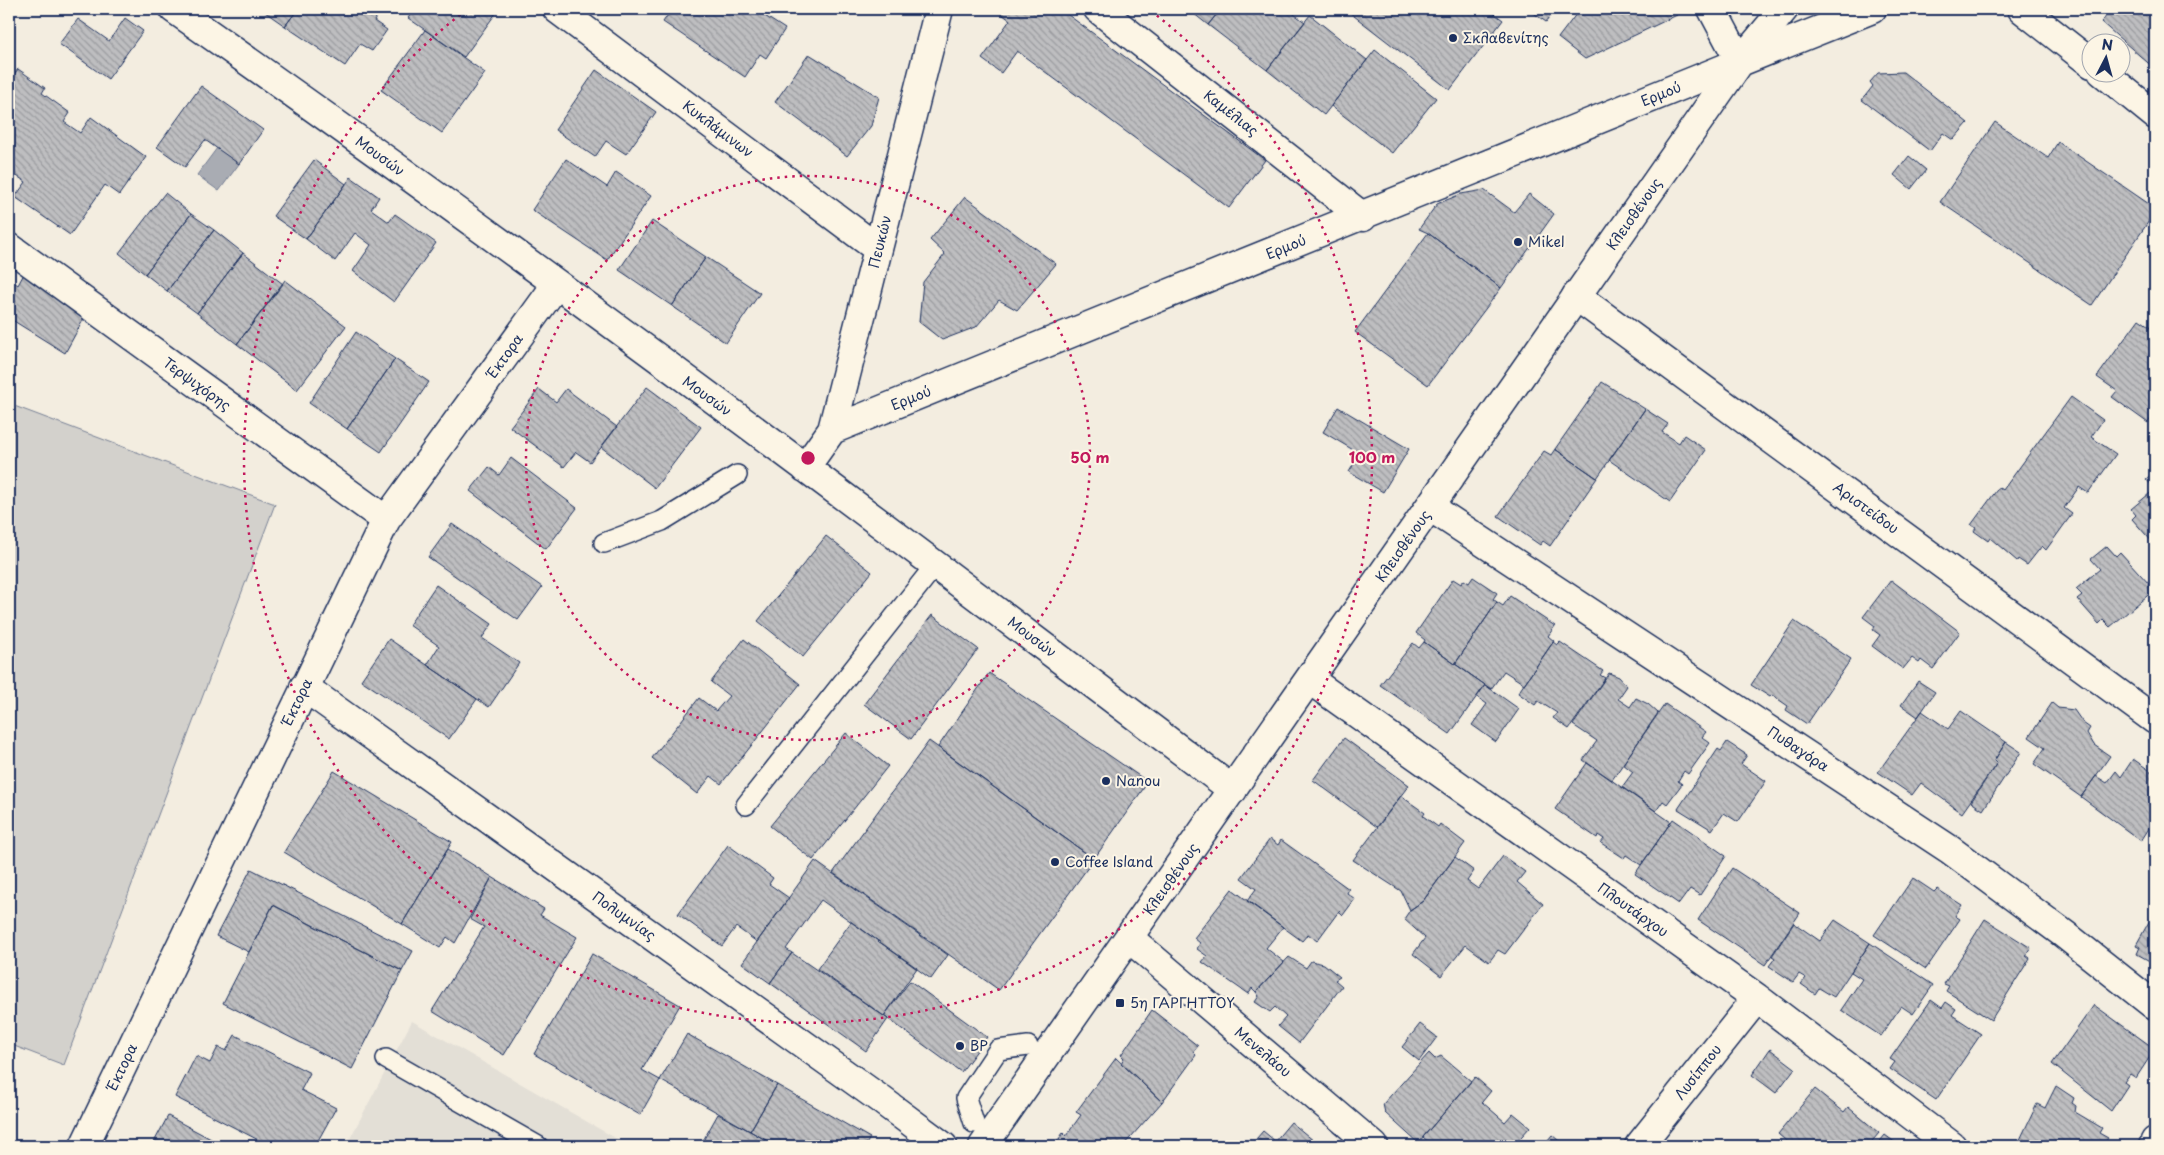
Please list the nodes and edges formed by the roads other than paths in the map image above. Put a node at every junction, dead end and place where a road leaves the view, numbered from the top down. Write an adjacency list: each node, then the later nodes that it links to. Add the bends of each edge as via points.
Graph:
1 (174, 9): 16 (street, Μουσών)
2 (558, 9): 15 (street, Κυκλάμινων)
3 (939, 9): 15 (street, Πευκών)
4 (1098, 9): 13 (street, Καμέλιας)
5 (1712, 9): 10 (street)
6 (1784, 9): 10 (street, Κλεισθένους)
7 (1872, 9): 10 (street)
8 (2022, 9): 9 (street)
9 (2082, 56)
10 (1740, 62): 13 (street, Ερμού); 17 (street, Κλεισθένους)
11 (2114, 82): 12 (street)
12 (2155, 115)
13 (1363, 217): 18 (street, Ερμού)
14 (9, 247): 22 (street, Τερψιχόρης)
15 (878, 249): 18 (street, Πευκών)
16 (556, 285): 19 (street, Μουσών); 22 (street, Έκτορα)
17 (1576, 296): 21 (street, Κλεισθένους); 27 (street, Αριστείδου)
18 (832, 430): 19 (street, Πευκών)
19 (805, 468): 24 (street, Μουσών)
20 (737, 476): 23 (lane, via 662,520)
21 (1430, 507): 25 (street, Κλεισθένους); 32 (street, Πυθαγόρα, via 1949,849)
22 (386, 520): 26 (street, Έκτορα)
23 (604, 543)
24 (936, 564): 28 (street, Μουσών); 29 (lane)
25 (1310, 680): 28 (street, Κλεισθένους); 31 (street, Πλουτάρχου)
26 (304, 687): 37 (street, Έκτορα); 39 (street, Πολυμνίας)
27 (2155, 720)
28 (1233, 790): 30 (street, Κλεισθένους)
29 (746, 805)
30 (1129, 938): 35 (street, Κλεισθένους); 40 (street, Μενελάου)
31 (1757, 998): 41 (street, Λυσίππου); 42 (street, Πλουτάρχου)
32 (2155, 1006)
33 (1028, 1046): 35 (lane, via 998,1050 966,1098)
34 (386, 1059): 38 (lane)
35 (978, 1135)
36 (2155, 1141): 43 (street)
37 (84, 1146)
38 (538, 1146)
39 (943, 1146)
40 (1374, 1146)
41 (1639, 1146)
42 (1952, 1146)
43 (2153, 1146)

